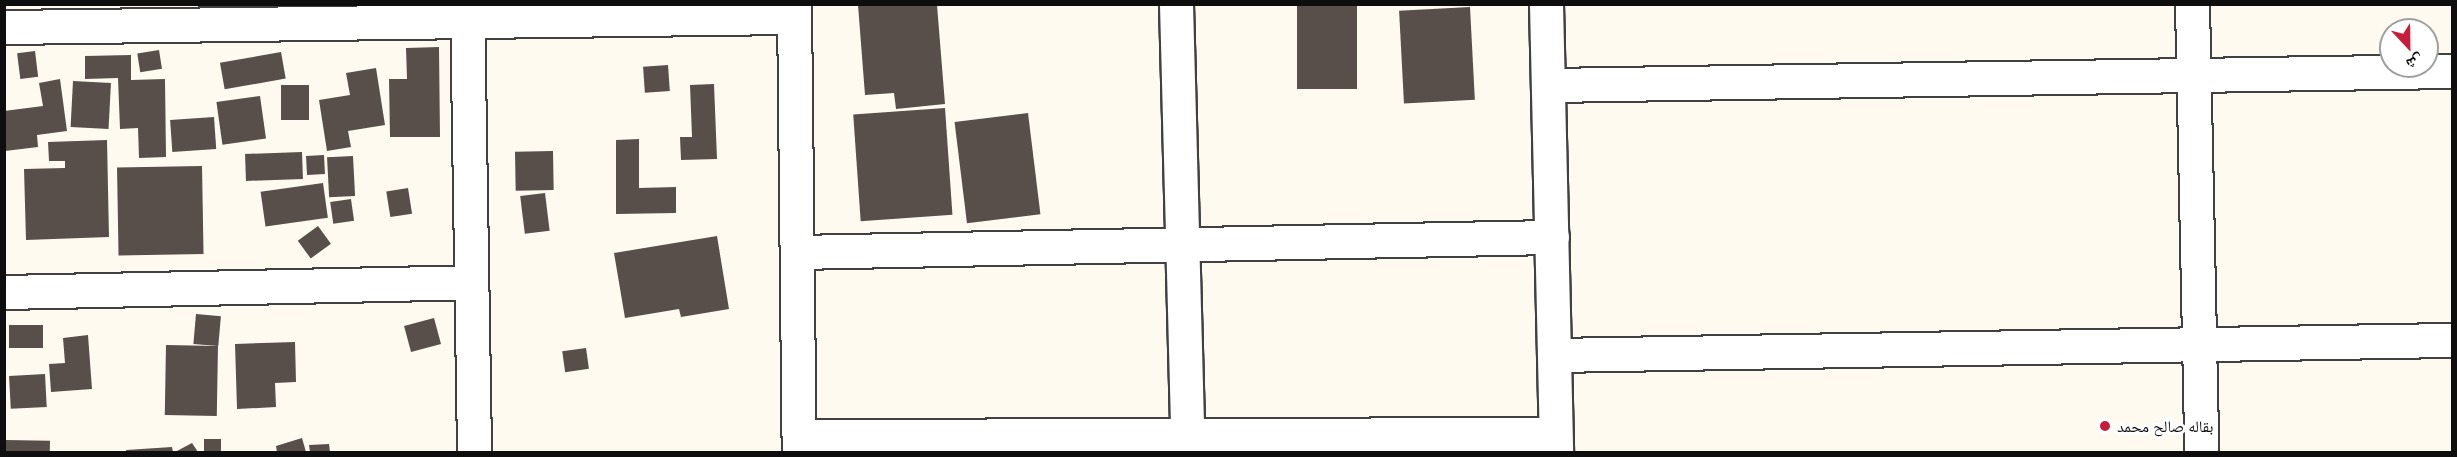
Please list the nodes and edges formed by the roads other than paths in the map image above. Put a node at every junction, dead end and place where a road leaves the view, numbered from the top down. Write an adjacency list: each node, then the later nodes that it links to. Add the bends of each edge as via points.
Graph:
1 (1176, 4): 11 (street)
2 (1546, 4): 9 (street)
3 (2192, 4): 8 (street)
4 (794, 11): 5 (street); 12 (street)
5 (467, 13): 6 (street); 13 (street)
6 (4, 27)
7 (2452, 71): 8 (street)
8 (2193, 75): 9 (street); 16 (street)
9 (1549, 85): 10 (street)
10 (1552, 237): 11 (street); 17 (street)
11 (1182, 244): 12 (street); 20 (street)
12 (797, 252): 19 (street)
13 (471, 282): 14 (street); 21 (street)
14 (4, 292)
15 (2452, 340): 16 (street)
16 (2199, 344): 17 (street); 22 (street)
17 (1554, 355): 18 (street)
18 (1556, 443): 20 (street)
19 (799, 444): 20 (street)
20 (1187, 444)
21 (474, 453)
22 (2201, 453)

